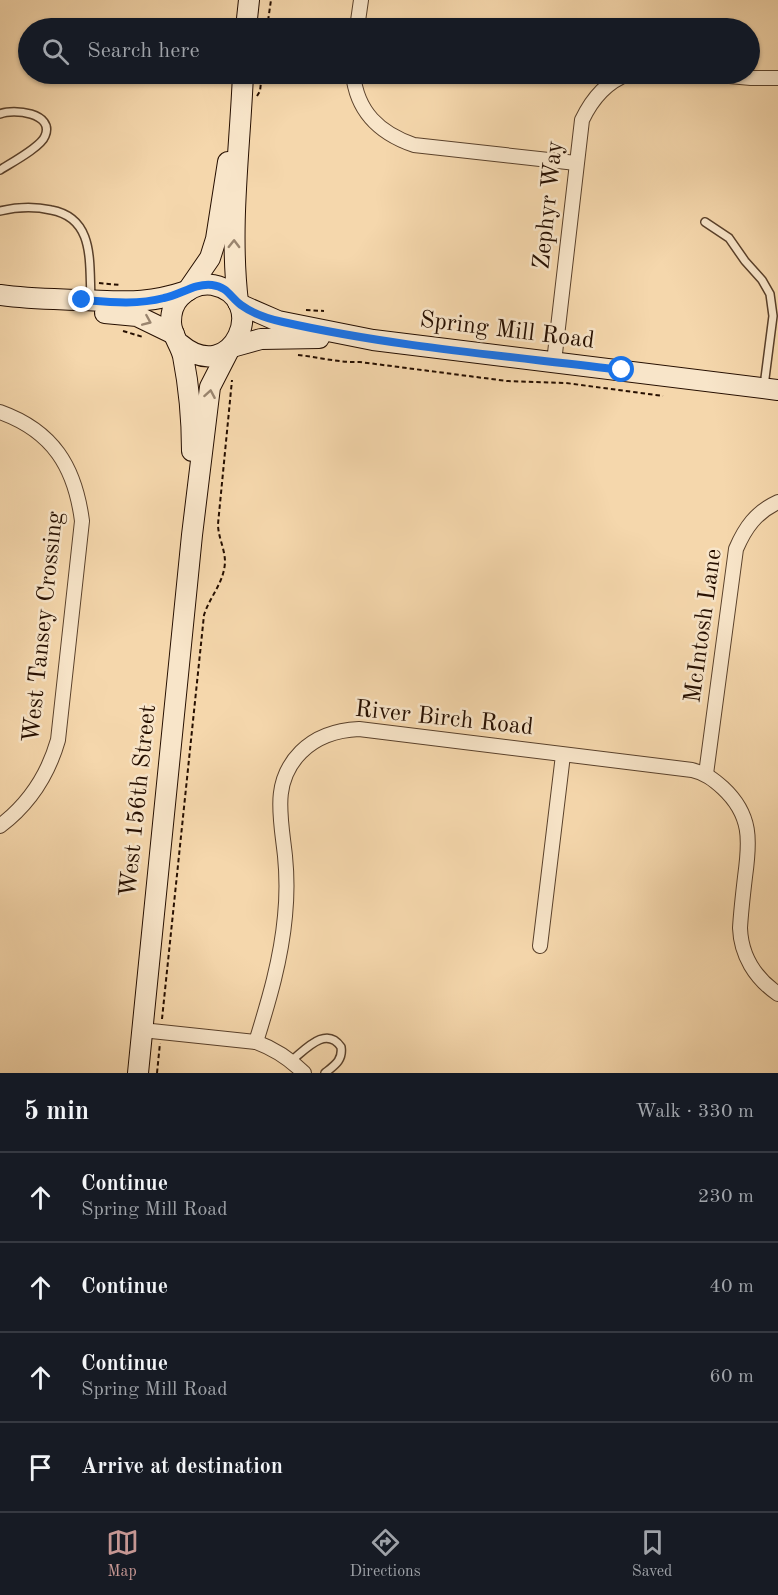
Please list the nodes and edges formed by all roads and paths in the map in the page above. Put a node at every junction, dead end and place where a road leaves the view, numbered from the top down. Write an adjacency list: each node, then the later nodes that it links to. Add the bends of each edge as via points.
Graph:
1 (249, 0): 4 (street)
2 (271, 0): 5 (path)
3 (360, 0): 6 (street)
4 (247, 18)
5 (268, 18)
6 (358, 18)
7 (760, 78): 8 (street)
8 (778, 78)
9 (241, 84): 19 (street, via 216,239 210,258)
10 (242, 84): 23 (street, one-way to 10, via 234,263)
11 (356, 84): 14 (street, via 368,114 397,139 414,145)
12 (608, 84): 14 (street, Zephyr Way, via 588,107)
13 (0, 114): 15 (lane, via 33,114 42,120 46,131 37,145)
14 (576, 163): 32 (street, Zephyr Way)
15 (0, 170)
16 (0, 211): 20 (lane, via 39,207 63,212 79,224 88,247)
17 (705, 222): 34 (lane, via 729,238 770,294)
18 (128, 286): 20 (path, via 109,283)
19 (187, 290): 20 (street, via 125,303); 23 (street, via 210,284 231,293); 28 (street, via 173,310 171,322)
20 (90, 292): 22 (street)
21 (0, 295): 22 (street)
22 (28, 299): 28 (street, one-way to 28, via 136,316)
23 (239, 303): 29 (street, Spring Mill Road, via 278,321); 30 (street, via 243,326)
24 (301, 310): 25 (path)
25 (324, 311)
26 (119, 330): 27 (path)
27 (146, 338)
28 (177, 339): 30 (street, via 189,352 200,356 222,353); 38 (street, West 156th Street, via 192,429)
29 (373, 340): 30 (street, Spring Mill Road, via 261,339); 32 (street, Spring Mill Road)
30 (231, 347): 38 (street, West 156th Street, one-way to 30, via 210,387)
31 (291, 354): 35 (path, via 343,363)
32 (554, 362): 34 (street, Spring Mill Road)
33 (234, 372): 44 (path, via 218,524 225,559 222,580 204,615)
34 (771, 389)
35 (663, 396)
36 (0, 412): 41 (street, West Tansey Crossing, via 26,423 60,456 77,490 82,521 58,740 31,796)
37 (778, 502): 40 (street, McIntosh Lane, via 748,525 736,549)
38 (192, 535): 44 (street, West 156th Street)
39 (563, 755): 40 (street, River Birch Road); 42 (street); 45 (street, River Birch Road, via 359,729 337,731 305,747 287,769 280,793 285,914 275,981)
40 (706, 774): 43 (street, via 736,802 744,816 749,849 740,940 751,966)
41 (0, 826)
42 (540, 946)
43 (778, 994)
44 (152, 1031): 45 (street); 47 (street, West 156th Street); 48 (path)
45 (256, 1042): 46 (street)
46 (291, 1061): 49 (street); 50 (lane, via 318,1039 333,1039 341,1047 341,1058)
47 (138, 1073)
48 (157, 1073)
49 (304, 1073)
50 (325, 1073)

